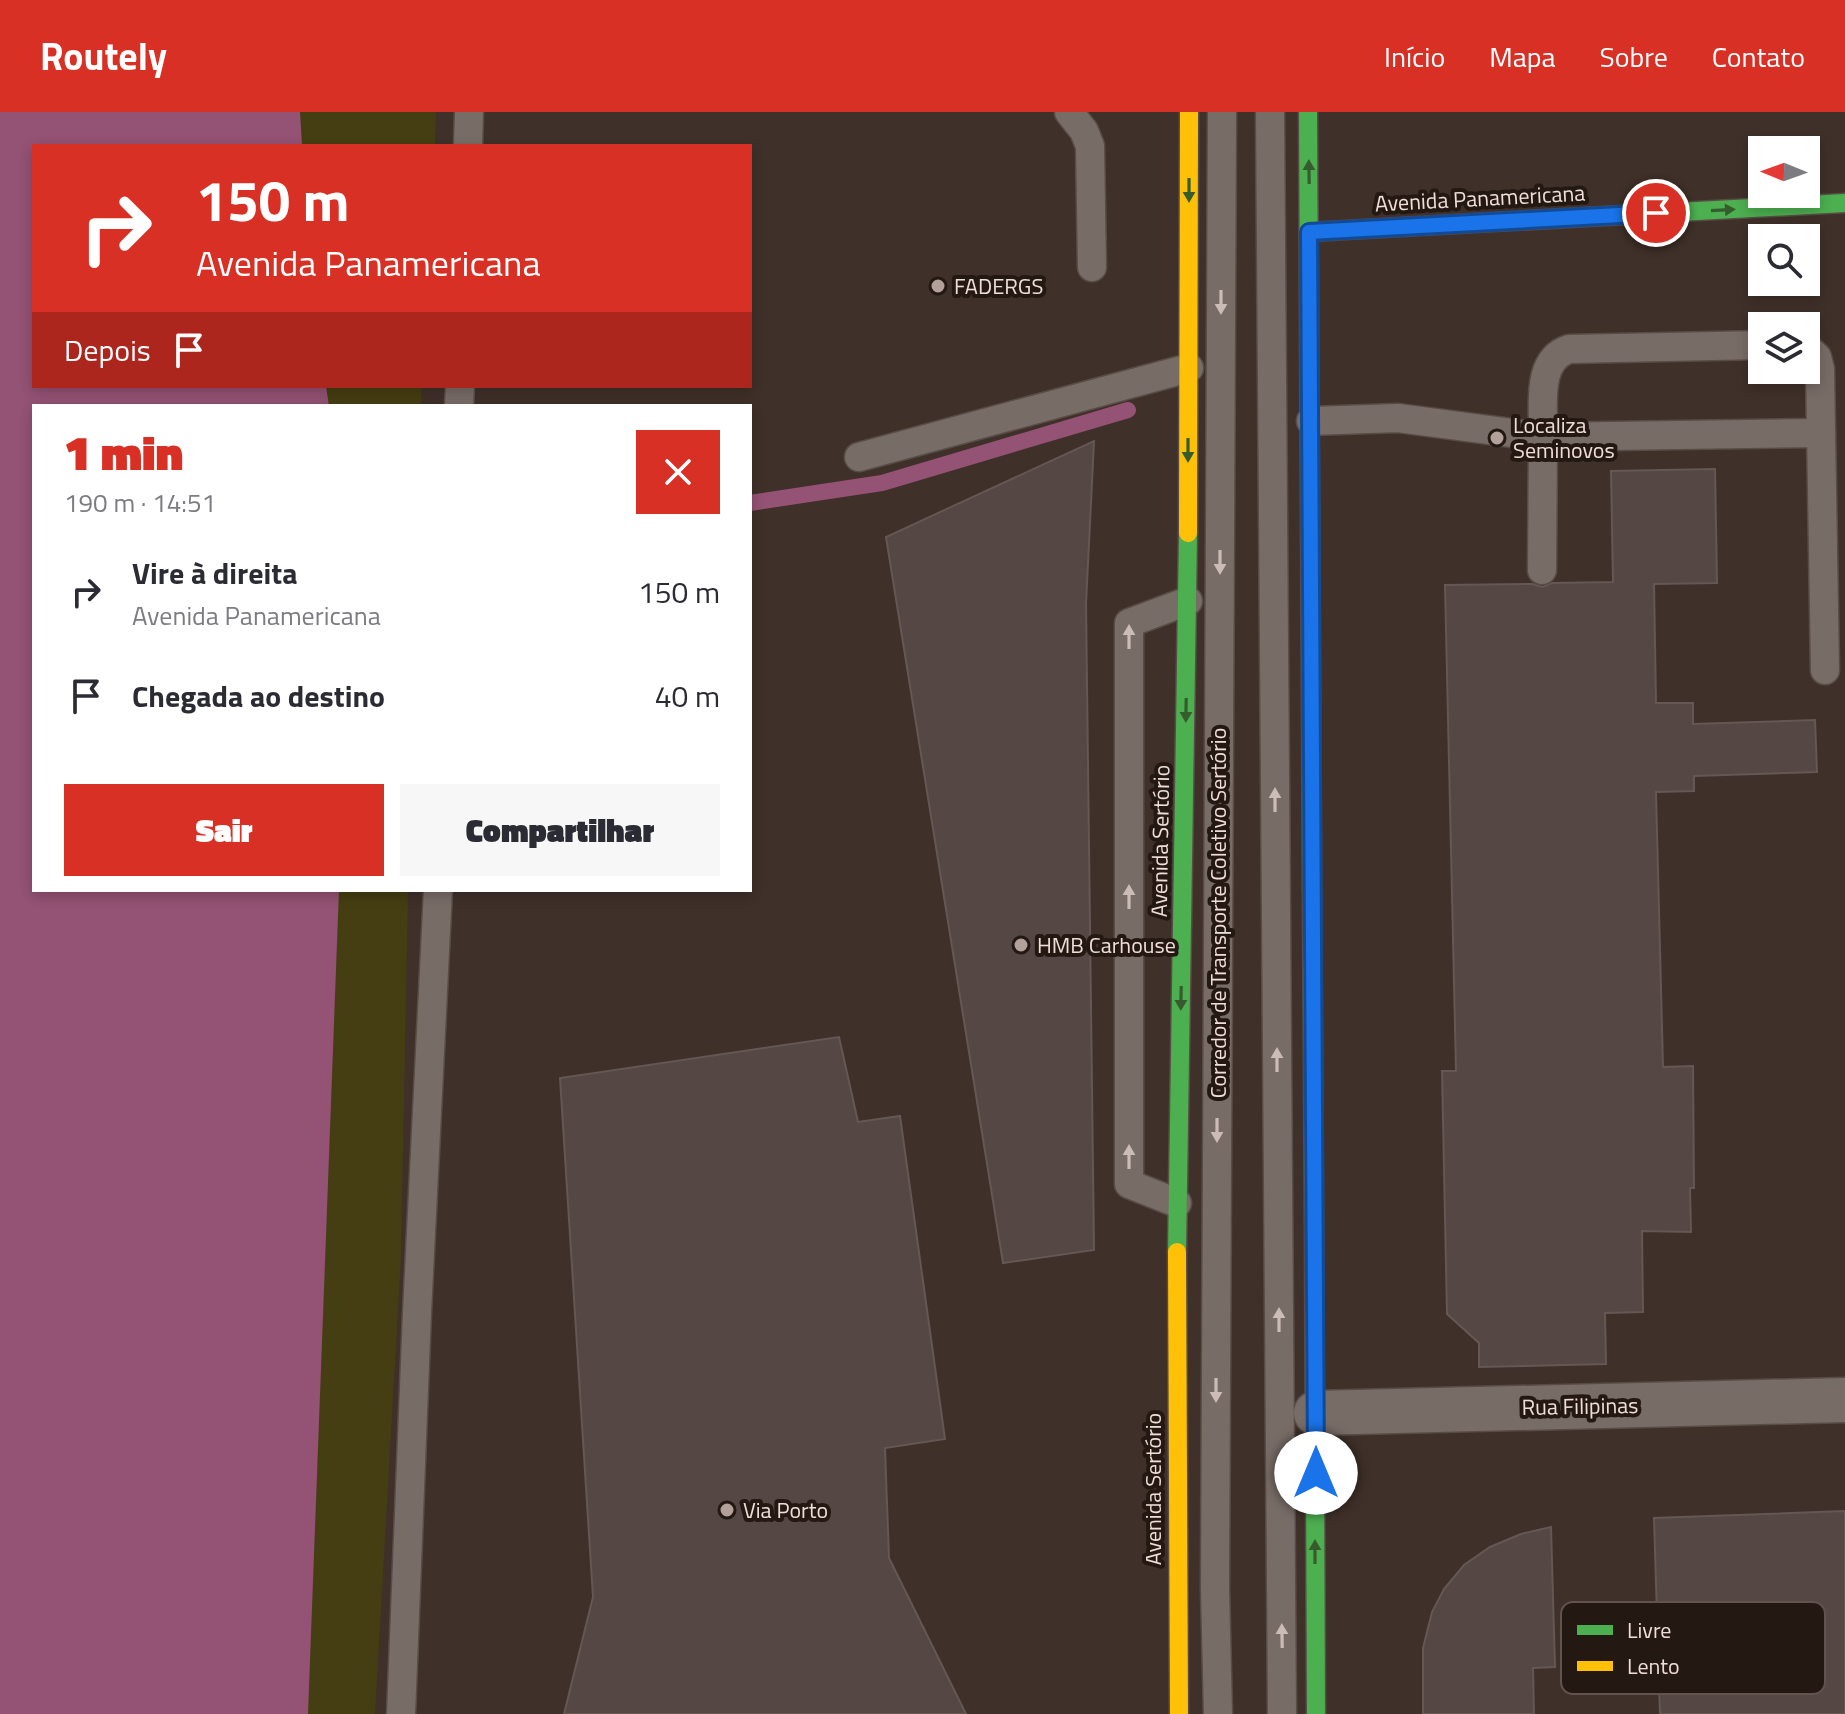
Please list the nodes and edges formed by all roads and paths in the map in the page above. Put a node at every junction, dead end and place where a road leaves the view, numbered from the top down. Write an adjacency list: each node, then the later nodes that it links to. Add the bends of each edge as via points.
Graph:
1 (469, 112): 7 (lane)
2 (1069, 112): 10 (lane, via 1090,146)
3 (1189, 112): 12 (main road, Avenida Sertório, one-way to 12)
4 (1222, 112): 27 (lane, Corredor de Transporte Coletivo Sertório, one-way to 27)
5 (1270, 112): 28 (lane, one-way to 5)
6 (1308, 112): 9 (main road, one-way to 6)
7 (468, 144)
8 (1845, 203): 9 (main road, Avenida Panamericana, one-way to 8)
9 (1309, 232): 14 (main road)
10 (1092, 267)
11 (1748, 345): 16 (lane, via 1558,353 1546,373)
12 (1189, 368): 17 (lane); 19 (main road, Avenida Sertório, one-way to 19)
13 (1820, 369): 15 (lane)
14 (1311, 421): 16 (lane, via 1398,418); 24 (main road)
15 (1821, 433): 16 (lane); 20 (lane)
16 (1543, 437): 18 (lane)
17 (859, 457)
18 (1542, 570)
19 (1188, 601): 22 (main road, Avenida Sertório, one-way to 22); 22 (lane, one-way to 19, via 1129,1184 1129,623)
20 (1825, 670)
21 (438, 892): 25 (lane)
22 (1177, 1203): 26 (main road, Avenida Sertório)
23 (1845, 1400): 24 (street, Rua Filipinas)
24 (1316, 1413): 29 (main road, one-way to 24)
25 (401, 1714)
26 (1179, 1714)
27 (1218, 1714)
28 (1282, 1714)
29 (1316, 1714)

